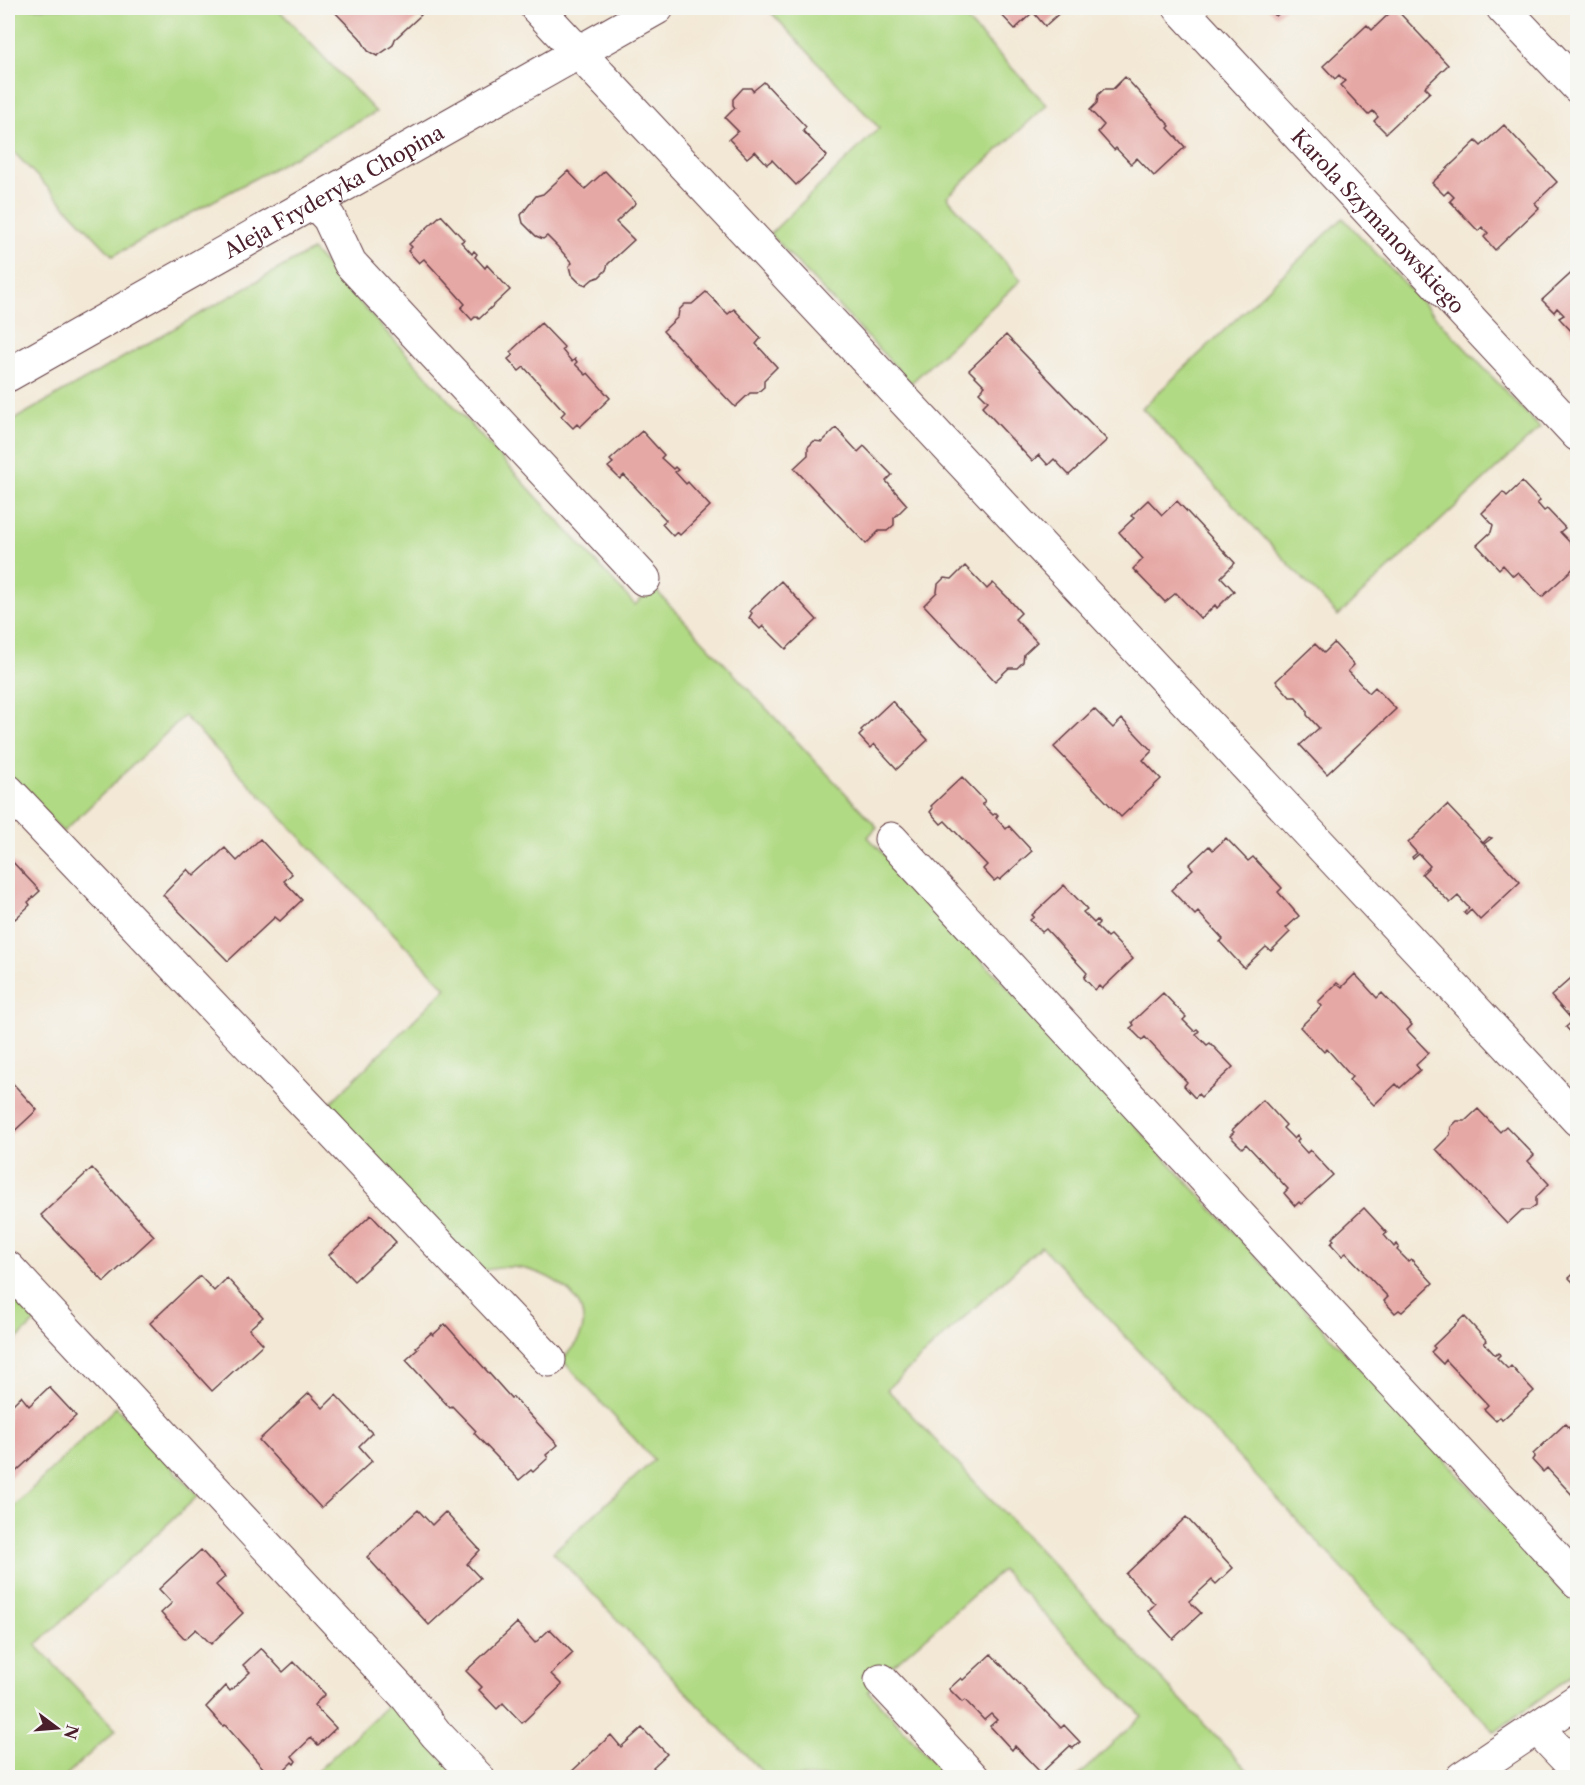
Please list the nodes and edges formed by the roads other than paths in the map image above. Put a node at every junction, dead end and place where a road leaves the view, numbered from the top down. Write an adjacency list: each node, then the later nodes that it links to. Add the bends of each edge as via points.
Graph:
1 (537, 8): 5 (street)
2 (657, 8): 5 (street, Aleja Fryderyka Chopina)
3 (1180, 8): 9 (street, Karola Szymanowskiego)
4 (1503, 8): 6 (street)
5 (579, 52): 7 (street, Aleja Fryderyka Chopina); 13 (street)
6 (1578, 87)
7 (314, 202): 8 (street, Aleja Fryderyka Chopina); 10 (street, via 329,218 350,263)
8 (8, 375)
9 (1578, 435)
10 (644, 579)
11 (8, 791): 15 (street)
12 (891, 839): 16 (street)
13 (1578, 1120)
14 (8, 1268): 21 (street)
15 (549, 1360)
16 (1578, 1582)
17 (881, 1680): 22 (street)
18 (1578, 1700): 19 (street)
19 (1538, 1728): 20 (street); 23 (street)
20 (1578, 1771)
21 (478, 1778)
22 (973, 1778)
23 (1462, 1778)

